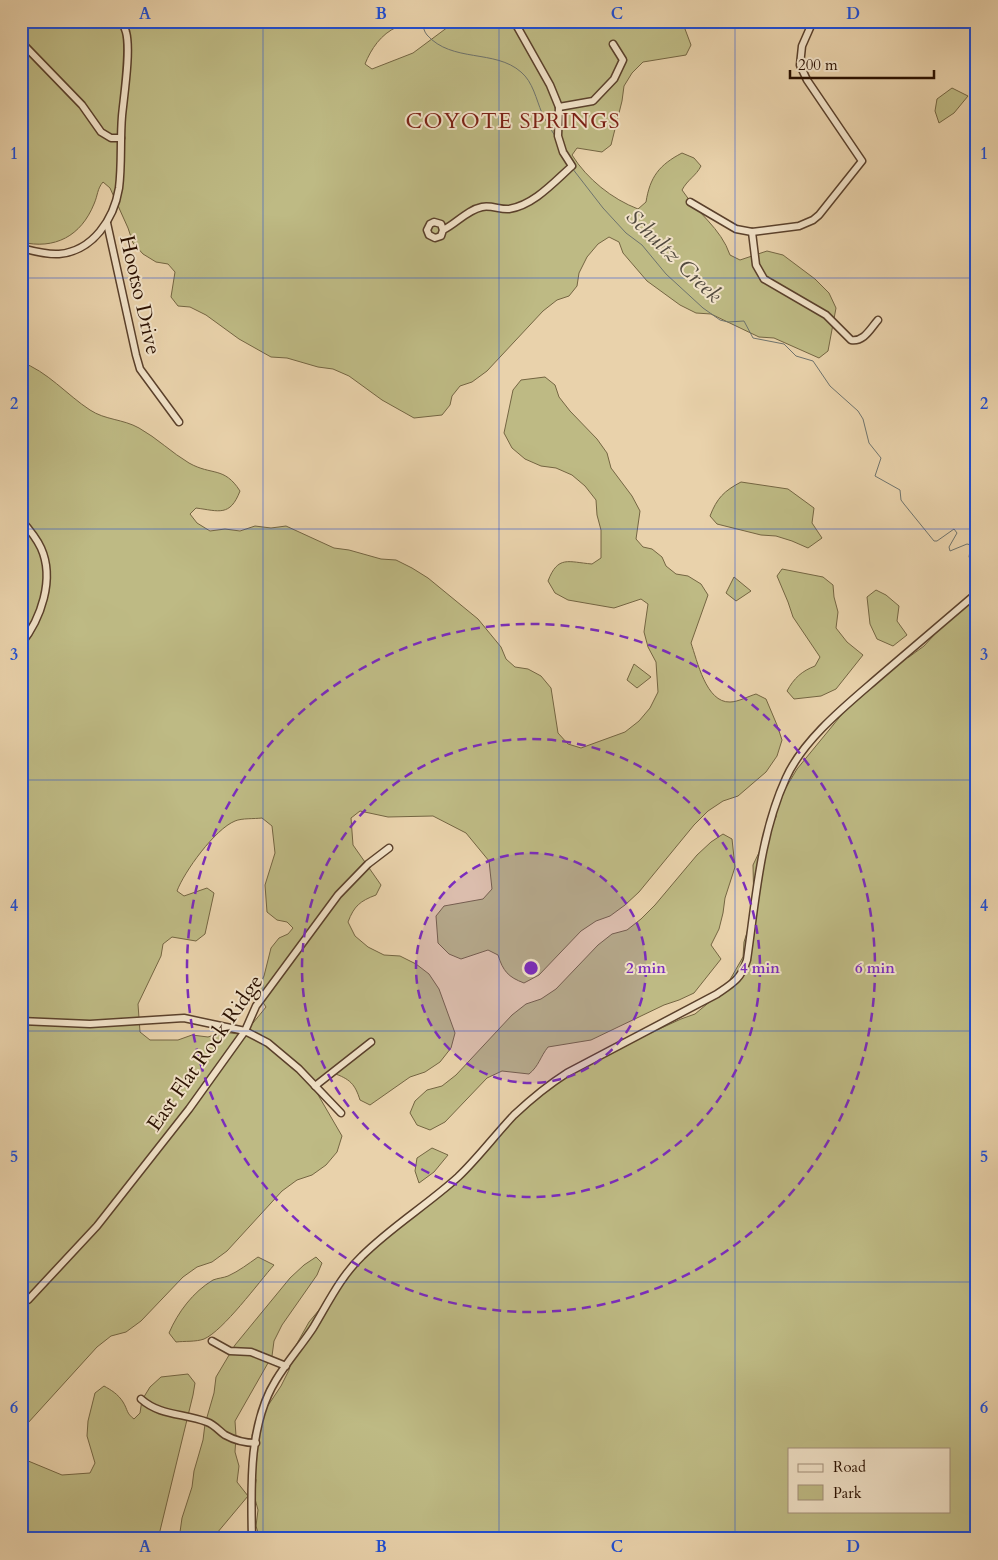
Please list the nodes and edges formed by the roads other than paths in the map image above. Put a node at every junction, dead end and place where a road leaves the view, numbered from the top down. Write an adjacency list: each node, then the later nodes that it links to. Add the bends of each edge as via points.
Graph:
1 (121, 21): 7 (street, via 126,32 127,53)
2 (514, 21): 6 (street, via 550,85)
3 (813, 21): 11 (street, via 802,46 800,65 862,161 813,220 799,226)
4 (21, 42): 7 (street, via 82,105 101,132 111,138)
5 (613, 44): 6 (street, via 623,60 614,79 593,101)
6 (559, 108): 10 (street, via 558,136 572,166 524,205 508,209 484,206)
7 (121, 138): 9 (street, via 119,188)
8 (690, 202): 11 (street, via 736,229)
9 (107, 223): 12 (street, via 90,242 74,250 59,254); 14 (street, Hootso Drive, via 140,369)
10 (443, 230)
11 (752, 232): 13 (street, via 756,264 764,279 826,315 851,340 864,337)
12 (21, 248)
13 (878, 320)
14 (179, 422)
15 (21, 520): 17 (street, via 42,550 46,570 45,592 36,620)
16 (977, 593): 26 (street, via 854,699 804,748 787,776 765,838 743,973 717,994 584,1063 549,1085 515,1115 459,1175 361,1257)
17 (21, 644)
18 (388, 848): 20 (street, East Flat Rock Ridge, via 338,895 256,1006)
19 (21, 1021): 20 (street, via 90,1024 184,1018)
20 (245, 1031): 22 (street, via 268,1042); 24 (street, East Flat Rock Ridge, via 97,1226)
21 (371, 1042): 22 (street)
22 (316, 1086): 23 (street)
23 (341, 1113)
24 (28, 1300)
25 (212, 1341): 26 (street, via 230,1351 251,1352)
26 (286, 1366): 30 (street, via 263,1407)
27 (141, 1399): 30 (street, via 160,1411 206,1421 225,1435)
28 (21, 1408): 29 (street, via 25,1416)
29 (22, 1422)
30 (256, 1443): 31 (street, via 251,1494)
31 (252, 1539)

